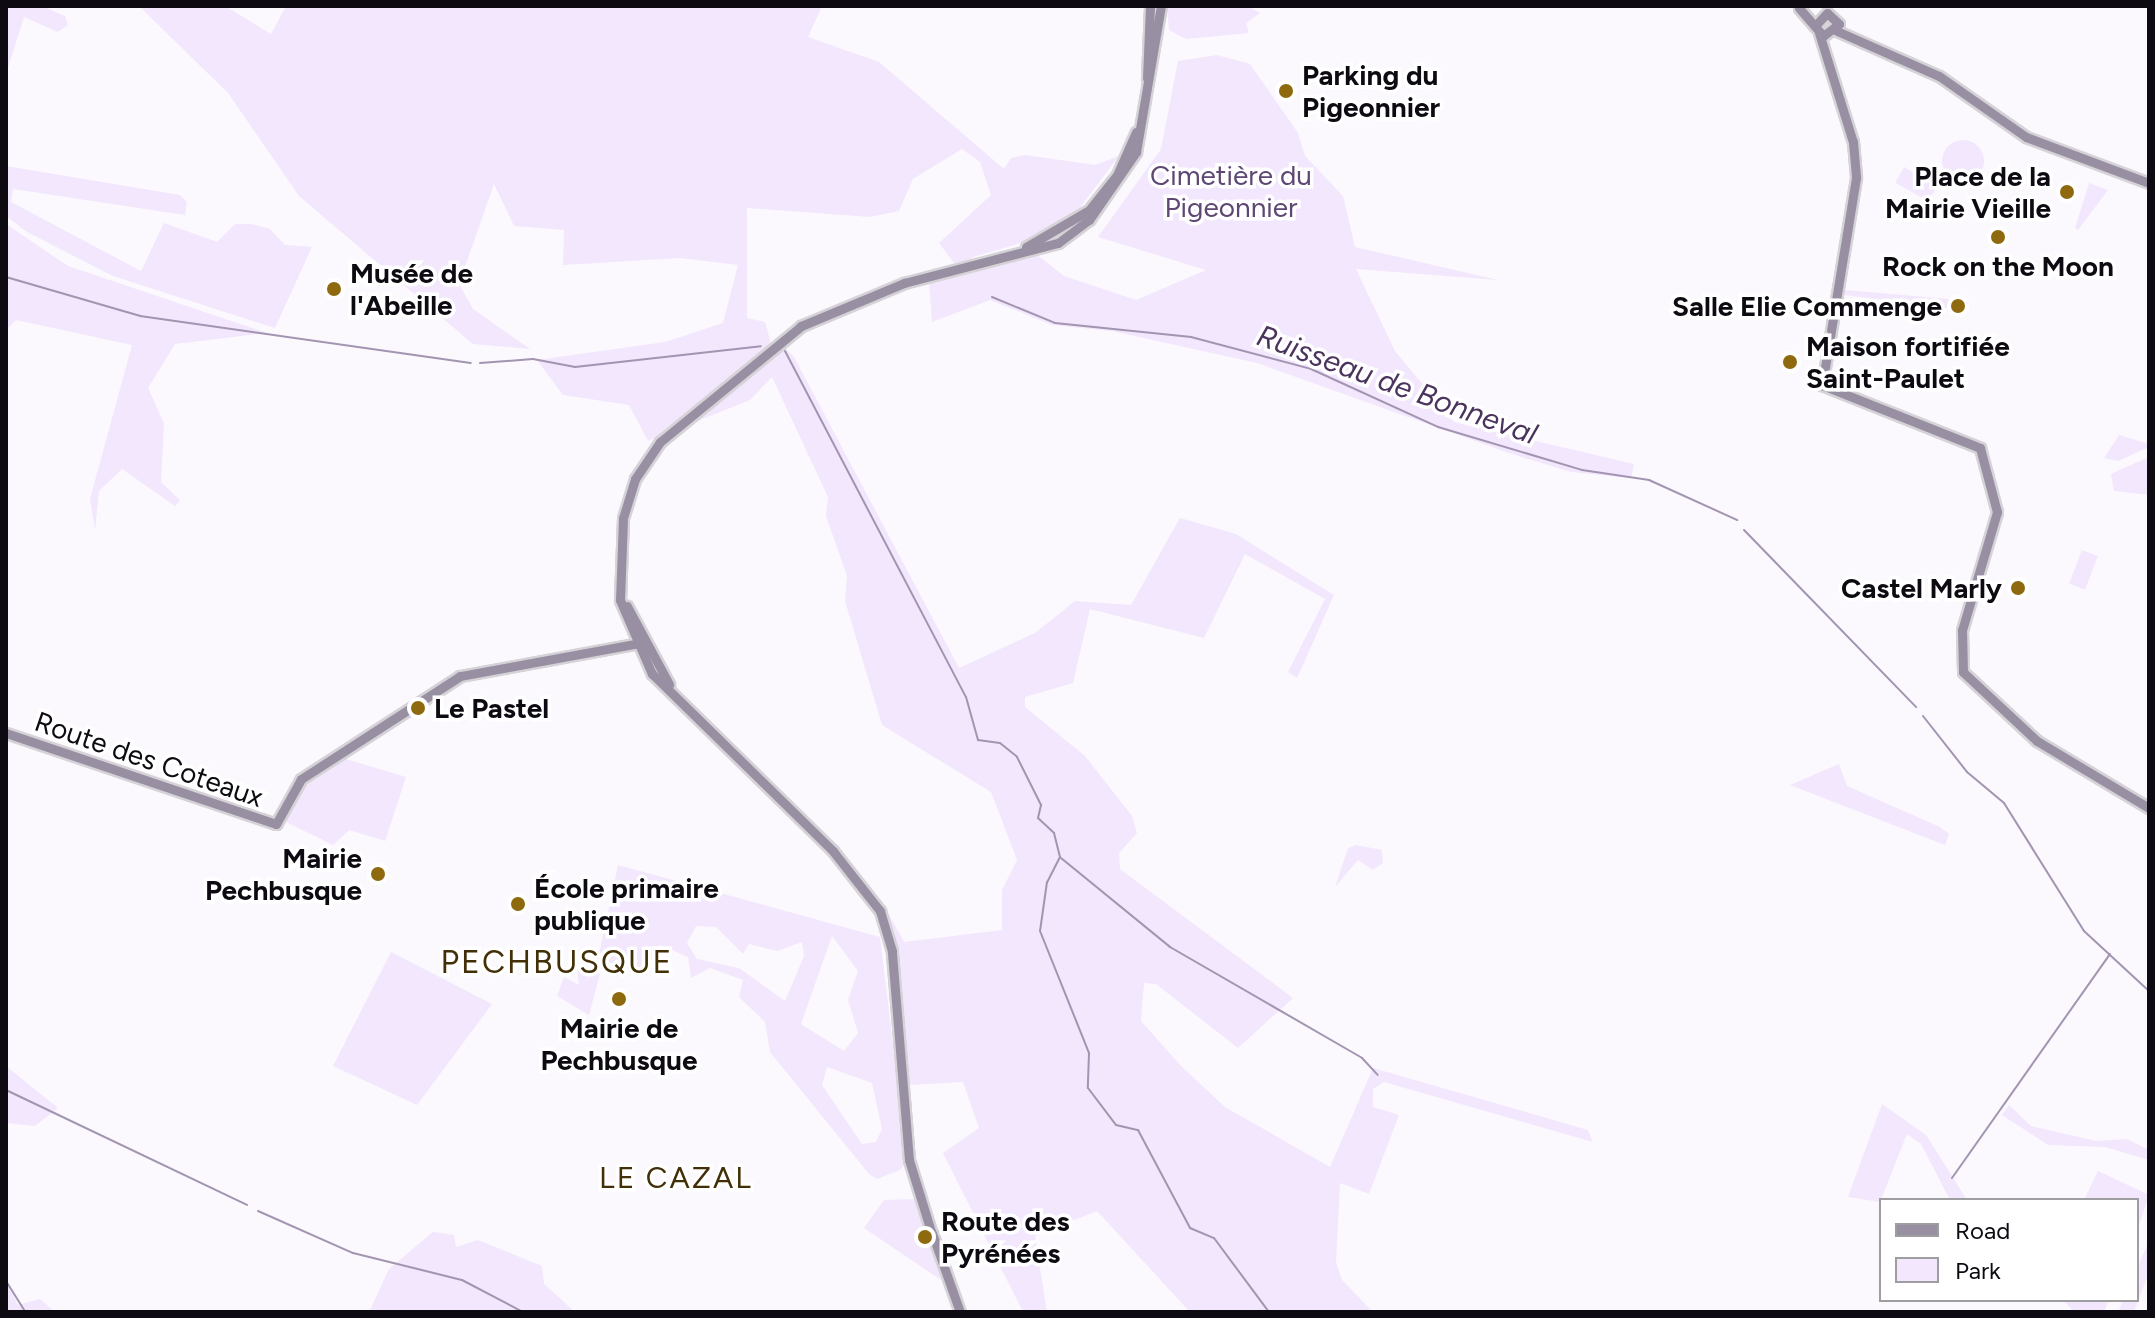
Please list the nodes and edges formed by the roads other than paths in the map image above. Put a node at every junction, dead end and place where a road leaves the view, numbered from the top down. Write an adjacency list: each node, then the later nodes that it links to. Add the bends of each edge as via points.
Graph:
1 (1150, 6): 9 (street, via 1143,107 1117,175 1068,226)
2 (1161, 6): 9 (street, via 1147,108 1121,183 1065,239)
3 (1797, 7): 4 (street); 5 (street)
4 (1827, 11): 5 (street); 6 (street)
5 (1818, 29): 6 (street); 7 (street)
6 (1835, 33): 7 (street); 8 (street, via 1939,76 2026,137)
7 (1827, 58): 12 (street, via 1853,142 1856,192 1822,385 1980,448 1997,512 1962,630 1963,672 2037,741)
8 (2149, 183)
9 (995, 258): 10 (street, via 904,283 801,326 650,454 623,518 619,575)
10 (638, 644): 11 (street, Route des Coteaux, via 486,668 451,681 301,779 279,823); 13 (street, via 694,714 833,851 880,911 892,951 906,1129 916,1180)
11 (6, 733)
12 (2149, 808)
13 (962, 1312)

